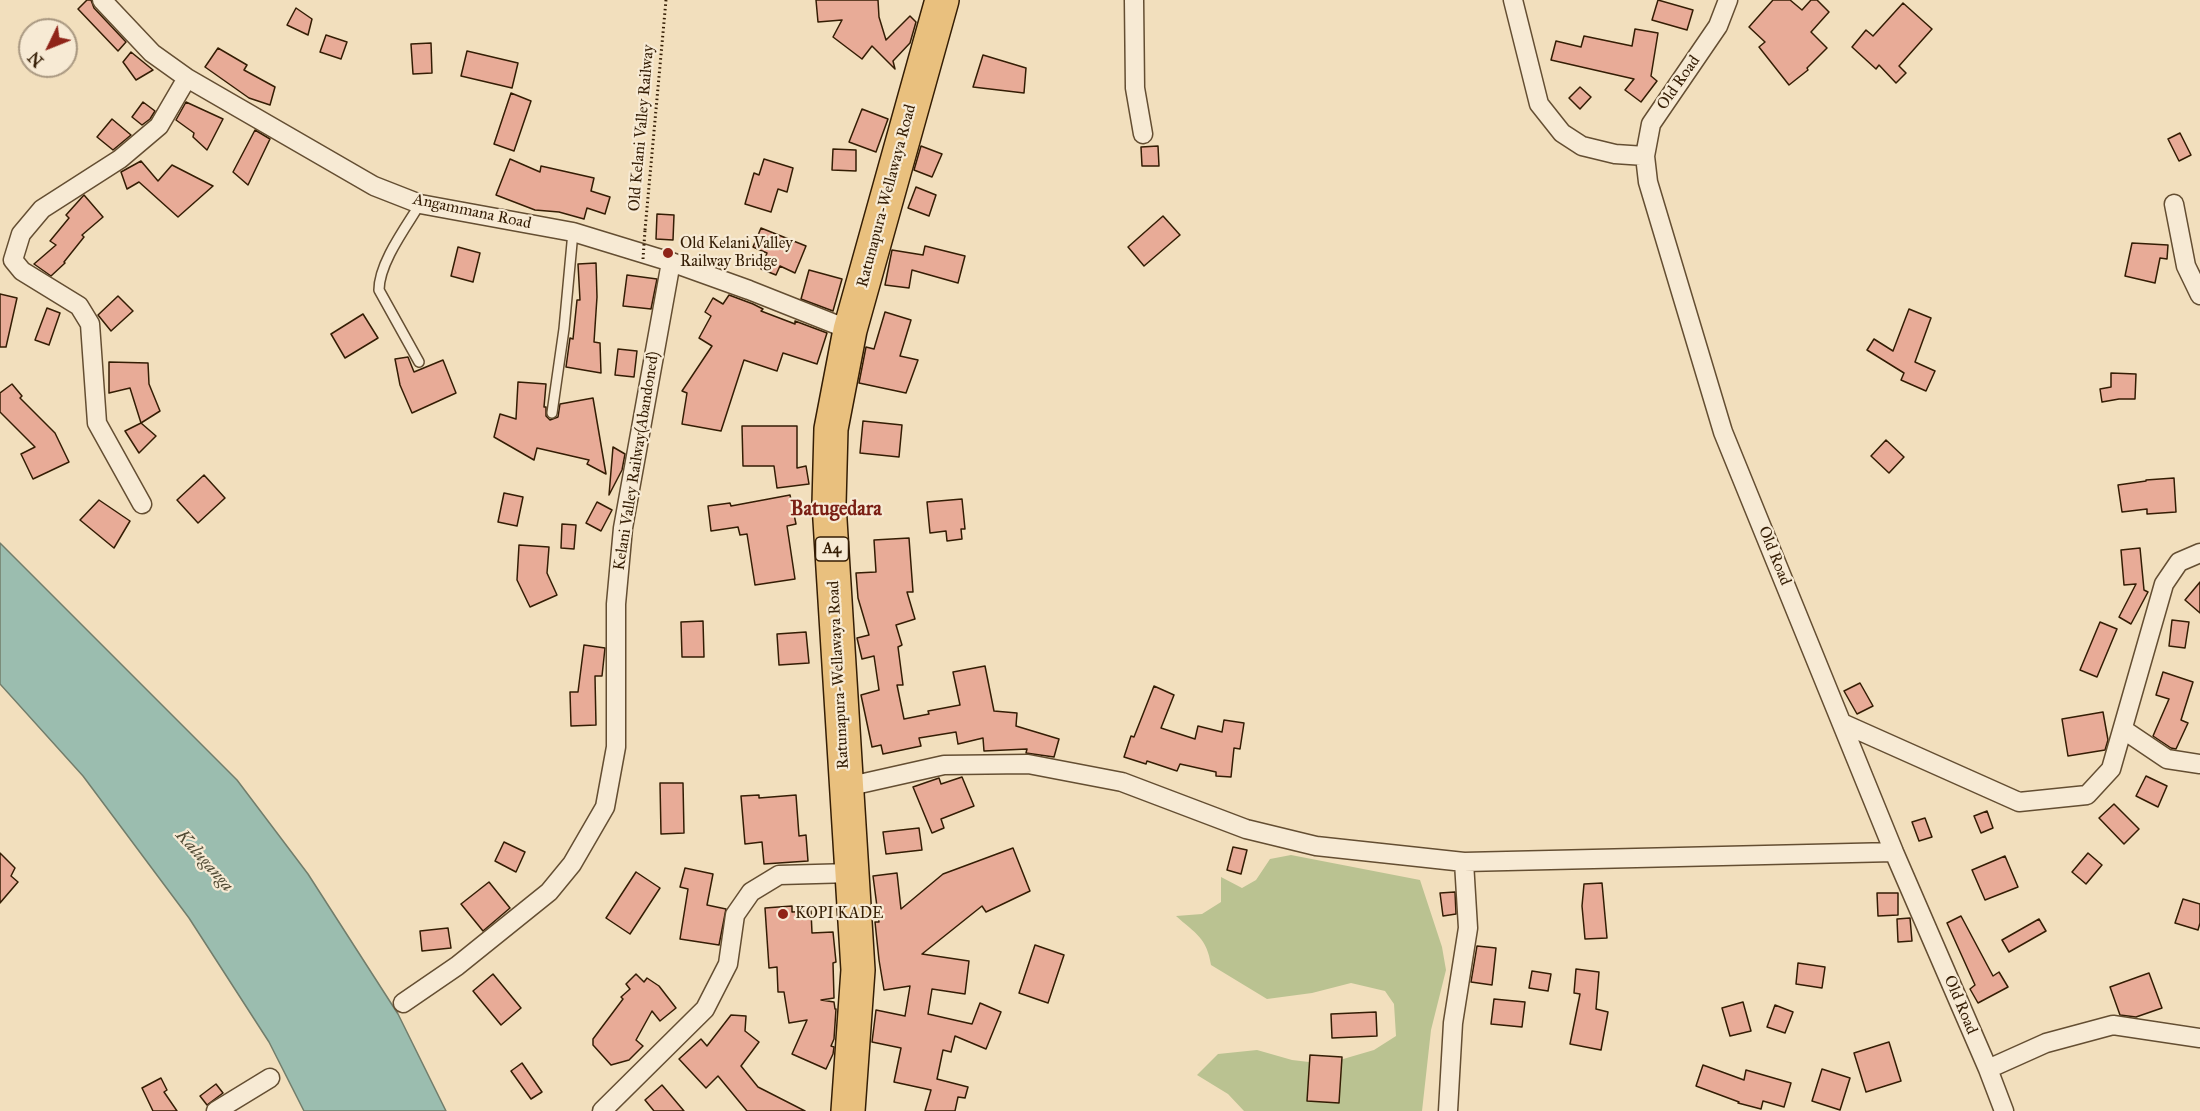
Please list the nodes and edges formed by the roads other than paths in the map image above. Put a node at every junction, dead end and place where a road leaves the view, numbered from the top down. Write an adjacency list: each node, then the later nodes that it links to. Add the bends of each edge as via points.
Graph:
1 (102, 0): 6 (street, Angammana Road, via 152,53)
2 (942, 0): 14 (highway, Ratunapura-Wellawaya Road / A4)
3 (1134, 0): 7 (street, via 1135,88)
4 (1513, 0): 8 (street, via 1539,104 1562,133 1582,146)
5 (1728, 0): 8 (street, Old Road, via 1718,26 1650,124)
6 (187, 78): 9 (street, Angammana Road, via 374,186); 17 (street, via 159,126 120,159 42,209 21,234 13,260 22,271 79,306 90,324 97,423)
7 (1143, 134)
8 (1646, 156): 19 (street, Old Road, via 1648,182 1723,432)
9 (420, 204): 11 (street, Angammana Road); 15 (lane, via 379,279 379,290)
10 (2174, 204): 13 (street, via 2186,266)
11 (573, 232): 12 (street, Angammana Road); 16 (lane)
12 (671, 262): 14 (street, Angammana Road); 26 (street, Kelani Valley Railway(Abandoned), via 623,528 616,604 616,747 605,807 572,864 549,892 457,966)
13 (2200, 295)
14 (850, 330): 22 (highway, Ratunapura-Wellawaya Road / A4, via 831,429 829,504)
15 (419, 362)
16 (552, 413)
17 (142, 504)
18 (2200, 553): 20 (street, via 2179,562 2164,584)
19 (1842, 723): 20 (street, via 2019,802 2087,795 2111,769); 23 (street, Old Road)
20 (2124, 730): 21 (street, via 2167,759)
21 (2200, 764)
22 (846, 787): 24 (street, via 944,765 1028,764 1122,782 1246,829 1316,846); 25 (highway, Ratunapura-Wellawaya Road / A4)
23 (1894, 852): 24 (street); 28 (street, Old Road)
24 (1464, 862): 33 (street, via 1467,928 1453,1023)
25 (852, 873): 31 (street, via 779,875 751,892 735,915 728,964 705,1009); 32 (highway, Ratunapura-Wellawaya Road / A4, via 858,970)
26 (403, 1003)
27 (2200, 1038): 28 (street, via 2113,1025 2046,1043)
28 (1988, 1069): 34 (street, Old Road)
29 (270, 1078): 30 (street)
30 (216, 1111)
31 (602, 1111)
32 (848, 1111)
33 (1448, 1111)
34 (2004, 1111)

